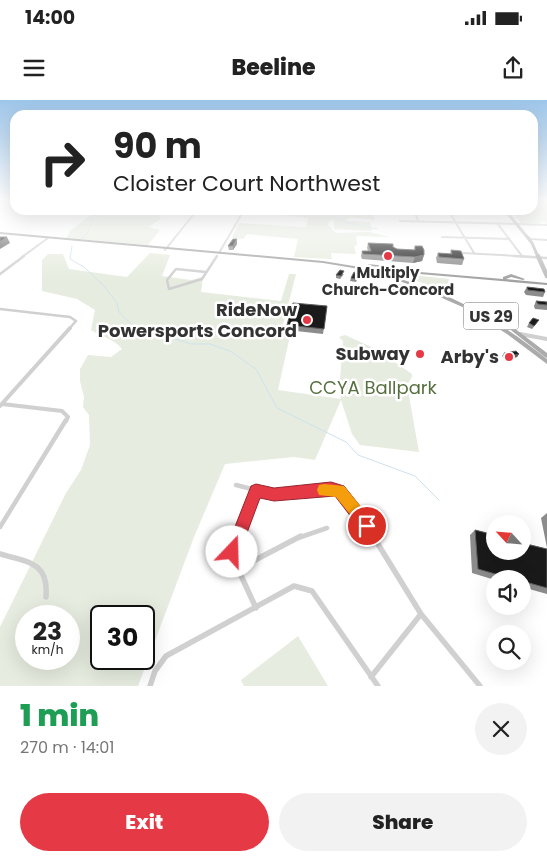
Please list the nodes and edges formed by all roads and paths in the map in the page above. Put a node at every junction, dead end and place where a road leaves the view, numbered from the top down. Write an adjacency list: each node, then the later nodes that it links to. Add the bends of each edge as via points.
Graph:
1 (183, 227): 15 (street)
2 (234, 227): 18 (street)
3 (459, 227): 10 (street)
4 (500, 227): 12 (street)
5 (520, 227): 8 (main road)
6 (521, 227): 13 (main road)
7 (0, 235): 11 (highway, US 29)
8 (526, 235): 13 (street); 20 (main road)
9 (442, 237): 10 (street)
10 (465, 238): 12 (street); 17 (street)
11 (46, 239): 15 (highway, US 29); 27 (street)
12 (510, 239): 19 (street)
13 (532, 240): 14 (street); 20 (main road)
14 (547, 240)
15 (166, 249): 18 (highway, US 29); 18 (highway, US 29)
16 (463, 253): 17 (street)
17 (474, 253): 19 (street)
18 (218, 254): 21 (highway, US 29); 21 (highway, US 29); 25 (street)
19 (522, 256): 20 (street)
20 (543, 258): 23 (main road); 29 (main road)
21 (283, 260): 22 (highway, US 29); 26 (highway, US 29)
22 (324, 262): 24 (highway); 26 (highway, US 29)
23 (547, 267)
24 (407, 269): 26 (highway); 28 (highway)
25 (206, 272): 25 (street, via 176,269 167,280 169,289 199,280)
26 (380, 273): 28 (highway); 32 (main road, US 29, via 429,286 460,299); 35 (main road, US 29, via 469,308 510,332)
27 (0, 274)
28 (451, 274): 30 (highway); 30 (highway, via 505,278 511,274)
29 (547, 276)
30 (547, 283)
31 (0, 309): 36 (street, via 70,317 76,321)
32 (528, 337): 33 (street); 34 (main road, US 29)
33 (547, 339)
34 (547, 356)
35 (547, 362)
36 (1, 403): 39 (street, via 67,414 65,423)
37 (236, 485): 38 (street)
38 (256, 491): 42 (street, via 232,552); 45 (street, via 274,495 331,488 339,490 358,512)
39 (0, 528)
40 (327, 528): 42 (street, via 299,537)
41 (0, 554): 43 (street, via 42,569 47,578)
42 (238, 570): 44 (street)
43 (46, 597)
44 (256, 608): 46 (street, via 294,586 312,591); 47 (street, via 166,656 155,671)
45 (421, 614): 46 (street); 49 (street)
46 (371, 677): 48 (street)
47 (150, 686)
48 (378, 686)
49 (480, 686)

